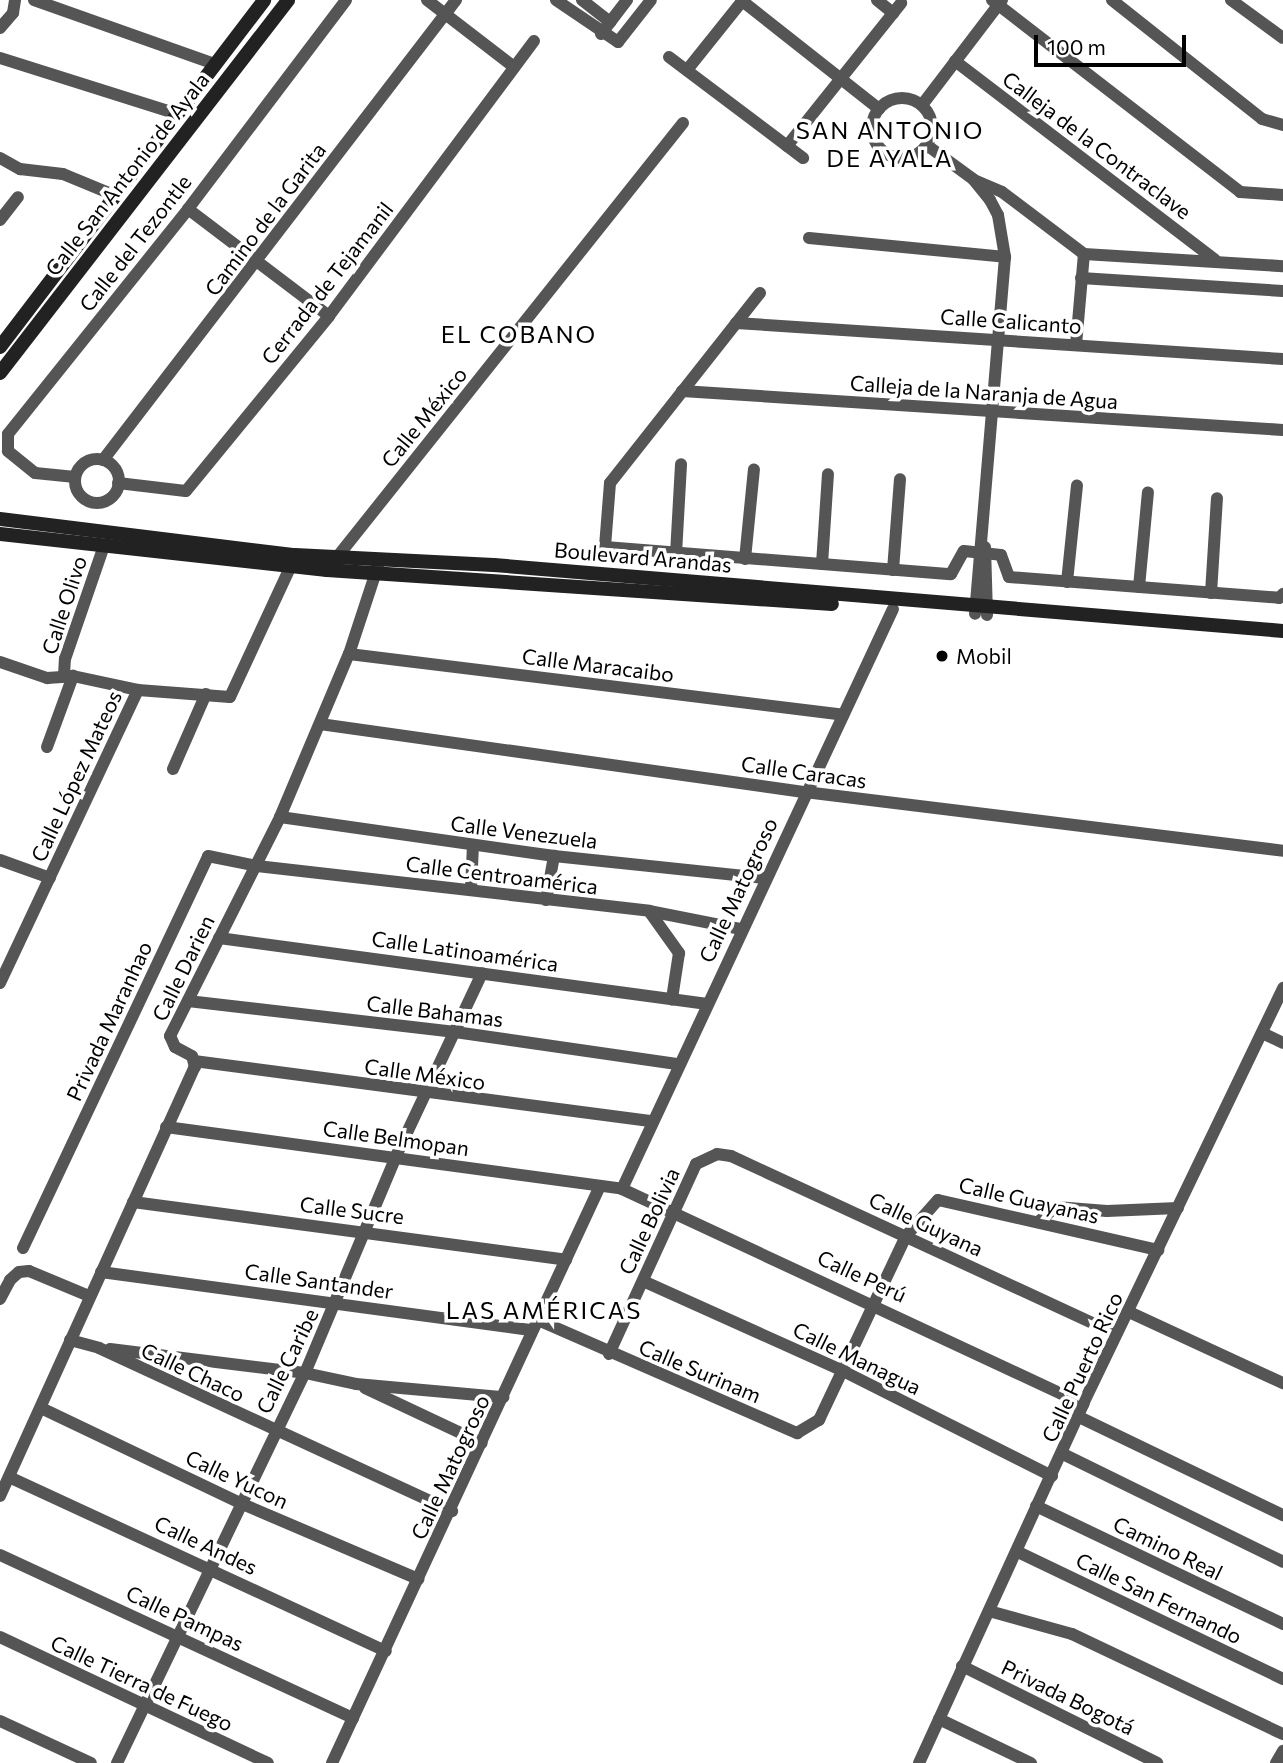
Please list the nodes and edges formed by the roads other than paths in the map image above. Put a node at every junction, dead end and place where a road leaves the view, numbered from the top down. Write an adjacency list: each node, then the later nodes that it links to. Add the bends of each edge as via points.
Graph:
1 (15, 0): 19 (street)
2 (34, 0): 26 (street)
3 (264, 0): 26 (main road)
4 (288, 0): 40 (main road, Calle San Antonio de Ayala)
5 (345, 0): 45 (street, Calle del Tezontle)
6 (427, 0): 17 (street)
7 (456, 0): 17 (street, Camino de la Garita)
8 (556, 0): 20 (street)
9 (582, 0): 18 (street)
10 (627, 0): 18 (street)
11 (651, 0): 20 (street, via 618,42)
12 (742, 0): 28 (street); 29 (street)
13 (877, 0): 29 (street, via 897,8)
14 (1112, 0): 34 (street, via 1262,119)
15 (1231, 0): 21 (street)
16 (997, 2): 25 (street); 42 (street, via 1240,192)
17 (445, 14): 27 (street); 53 (street, Camino de la Garita)
18 (610, 22): 20 (street)
19 (2, 24)
20 (601, 33)
21 (1283, 38)
22 (534, 41): 27 (street, Cerrada de Tejamanil)
23 (669, 57): 28 (street)
24 (0, 58): 32 (street)
25 (955, 61): 30 (street); 52 (street, Calleja de la Contraclave)
26 (215, 64): 32 (main road)
27 (514, 67): 58 (street, Cerrada de Tejamanil)
28 (687, 71): 35 (street)
29 (842, 78): 31 (street); 35 (street)
30 (922, 105): 31 (street, via 908,98 891,100); 36 (street, via 931,117 933,132)
31 (879, 109): 36 (street, via 872,132 884,153 908,159)
32 (178, 114): 37 (main road)
33 (682, 123): 86 (street, Calle México)
34 (1283, 125)
35 (787, 146): 39 (street)
36 (928, 146): 41 (street)
37 (150, 150): 40 (main road); 43 (main road)
38 (0, 158): 43 (street, via 20,169 63,174)
39 (803, 158)
40 (164, 161): 49 (main road, Calle San Antonio de Ayala)
41 (973, 179): 50 (street, via 1002,192); 51 (street, via 998,215)
42 (1283, 195)
43 (116, 196): 47 (main road)
44 (18, 197): 46 (street)
45 (188, 209): 53 (street); 72 (street, Calle del Tezontle, via 8,434 8,450 35,472)
46 (0, 219)
47 (90, 229): 49 (main road); 62 (main road)
48 (809, 238): 51 (street)
49 (103, 240): 64 (main road, Calle San Antonio de Ayala)
50 (1084, 254): 52 (street); 55 (street)
51 (1005, 257): 60 (street)
52 (1215, 260): 54 (street)
53 (258, 261): 58 (street); 68 (street, Camino de la Garita)
54 (1283, 266)
55 (1081, 278): 56 (street); 61 (street)
56 (1283, 291)
57 (760, 293): 59 (street)
58 (329, 316): 74 (street, Cerrada de Tejamanil, via 186,491)
59 (736, 323): 60 (street, Calle Calicanto); 65 (street)
60 (1000, 340): 61 (street, Calle Calicanto); 66 (street)
61 (1076, 345): 63 (street, Calle Calicanto)
62 (0, 347)
63 (1283, 359)
64 (0, 373)
65 (682, 391): 66 (street, Calleja de la Naranja de Agua); 82 (street, via 610,482 605,547)
66 (994, 411): 67 (street, Calleja de la Naranja de Agua); 81 (street)
67 (1283, 430)
68 (103, 460): 72 (street, via 86,462); 74 (street, via 116,470)
69 (681, 464): 82 (street)
70 (754, 469): 83 (street)
71 (828, 474): 85 (street)
72 (75, 478): 74 (street, via 78,492 97,502 110,498)
73 (900, 479): 89 (street)
74 (118, 483)
75 (1077, 486): 91 (street)
76 (1148, 492): 92 (street)
77 (1217, 498): 93 (street)
78 (3, 519): 79 (street); 84 (main road, Boulevard Arandas)
79 (0, 535): 80 (main road, Boulevard Arandas)
80 (104, 546): 84 (main road, Boulevard Arandas); 101 (street, Calle Olivo, via 65,659)
81 (983, 548): 89 (street, via 961,553 958,569 951,574); 91 (street, via 1004,557 1004,572 1009,577); 96 (street)
82 (676, 554): 83 (street)
83 (746, 559): 85 (street)
84 (294, 561): 86 (main road, Boulevard Arandas); 103 (street, via 232,696)
85 (822, 564): 89 (street)
86 (331, 565): 88 (main road, Boulevard Arandas)
87 (494, 565): 88 (main road, Boulevard Arandas); 90 (street); 96 (main road, Boulevard Arandas)
88 (378, 567): 90 (main road, Boulevard Arandas); 99 (street, Calle Darien)
89 (893, 570)
90 (500, 580): 95 (main road, Boulevard Arandas)
91 (1067, 582): 92 (street)
92 (1139, 587): 93 (street)
93 (1211, 593): 94 (street)
94 (1283, 595)
95 (893, 609): 96 (main road, Boulevard Arandas); 104 (street, Calle Matogroso)
96 (981, 611): 97 (main road, Boulevard Arandas); 98 (main road, Boulevard Arandas)
97 (1283, 632)
98 (1283, 638)
99 (349, 654): 104 (street, Calle Maracaibo); 105 (street, Calle Darien)
100 (0, 662): 101 (street, via 47,678)
101 (68, 676): 102 (street); 106 (street, Calle Olivo)
102 (138, 690): 103 (street); 115 (street, Calle López Mateos)
103 (206, 694): 107 (street)
104 (843, 715): 108 (street, Calle Matogroso)
105 (320, 724): 108 (street, Calle Caracas); 109 (street, Calle Darien)
106 (47, 747)
107 (173, 769)
108 (805, 792): 111 (street, Calle Caracas); 116 (street, Calle Matogroso)
109 (280, 817): 110 (street, Calle Venezuela); 114 (street, Calle Darien)
110 (473, 845): 112 (street, Calle Venezuela); 117 (street)
111 (1283, 851)
112 (554, 856): 116 (street, Calle Venezuela); 118 (street)
113 (0, 860): 115 (street, Calle López Mateos)
114 (257, 866): 117 (street, Calle Centroamérica); 121 (street, Calle Darien); 146 (street, Privada Maranhao, via 208,856)
115 (50, 878): 123 (street, Calle López Mateos)
116 (765, 878): 120 (street, Calle Matogroso)
117 (471, 890): 118 (street, Calle Centroamérica)
118 (547, 900): 119 (street, Calle Centroamérica)
119 (649, 911): 120 (street, Calle Centroamérica); 125 (street, via 679,953)
120 (741, 929): 127 (street, Calle Matogroso)
121 (219, 938): 122 (street, Calle Latinoamérica); 126 (street, Calle Darien)
122 (482, 973): 125 (street, Calle Latinoamérica); 128 (street, Calle Caribe)
123 (0, 983)
124 (1283, 988): 129 (street, Calle Puerto Rico)
125 (672, 999): 127 (street, Calle Latinoamérica)
126 (188, 1001): 128 (street, Calle Bahamas); 131 (street, Calle Darien, via 170,1036 175,1047)
127 (706, 1004): 132 (street, Calle Matogroso)
128 (454, 1032): 132 (street, Calle Bahamas); 133 (street, Calle Caribe)
129 (1262, 1033): 130 (street); 141 (street, Calle Puerto Rico)
130 (1283, 1043)
131 (194, 1061): 133 (street, Calle México); 135 (street)
132 (677, 1064): 134 (street, Calle Matogroso)
133 (425, 1095): 134 (street, Calle México); 137 (street, Calle Caribe)
134 (650, 1121): 139 (street, Calle Matogroso)
135 (166, 1127): 137 (street, Calle Belmopan); 140 (street)
136 (717, 1154): 142 (street, Calle Bolivia, via 696,1164); 145 (street, Calle Guyana)
137 (396, 1156): 138 (street, Calle Belmopan); 144 (street, Calle Caribe)
138 (600, 1186): 139 (street, Calle Belmopan); 148 (street, Calle Matogroso)
139 (622, 1189): 142 (street, Calle Perú)
140 (133, 1202): 144 (street, Calle Sucre); 149 (street)
141 (1178, 1208): 143 (street, via 1107,1211 1056,1207); 147 (street, Calle Puerto Rico)
142 (674, 1210): 150 (street, Calle Bolivia); 154 (street, Calle Perú)
143 (1038, 1222): 145 (street, Calle Guayanas, via 938,1200); 147 (street, Calle Guayanas)
144 (369, 1230): 148 (street, Calle Sucre); 153 (street, Calle Caribe)
145 (906, 1236): 154 (street); 157 (street, Calle Guyana)
146 (23, 1248)
147 (1158, 1250): 155 (street, Calle Puerto Rico)
148 (566, 1260): 156 (street, Calle Matogroso)
149 (101, 1272): 151 (street); 153 (street, Calle Santander)
150 (643, 1281): 160 (street, Calle Bolivia); 161 (street, Calle Managua)
151 (89, 1296): 152 (street, via 29,1271 10,1280); 158 (street)
152 (0, 1299)
153 (337, 1303): 156 (street, Calle Santander); 162 (street, Calle Caribe)
154 (873, 1303): 161 (street); 166 (street, Calle Perú)
155 (1129, 1312): 157 (street, Calle Puerto Rico); 163 (street)
156 (535, 1325): 160 (street, Calle Surinam); 165 (street, Calle Matogroso)
157 (1116, 1335): 166 (street, Calle Puerto Rico)
158 (70, 1340): 159 (street, Calle Chaco); 167 (street)
159 (99, 1348): 162 (street); 169 (street, Calle Chaco)
160 (609, 1354): 161 (street, Calle Surinam, via 797,1433 819,1420)
161 (843, 1371): 172 (street, Calle Managua)
162 (305, 1373): 164 (street); 169 (street, Calle Caribe)
163 (1283, 1383)
164 (356, 1384): 165 (street); 170 (street)
165 (503, 1397): 170 (street, Calle Matogroso)
166 (1083, 1404): 168 (street, Calle Puerto Rico)
167 (41, 1408): 173 (street); 175 (street, Calle Yucon)
168 (1077, 1416): 171 (street, Calle Puerto Rico); 178 (street)
169 (274, 1432): 175 (street, Calle Caribe); 177 (street, Calle Chaco)
170 (482, 1443): 177 (street, Calle Matogroso)
171 (1063, 1454): 172 (street, Calle Puerto Rico); 181 (street)
172 (1052, 1476): 176 (street, Calle Puerto Rico)
173 (9, 1478): 174 (street); 182 (street, Calle Andes)
174 (0, 1496)
175 (240, 1503): 182 (street, Calle Caribe); 183 (street, Calle Yucon)
176 (1036, 1506): 179 (street, Calle Puerto Rico); 185 (street, Camino Real)
177 (452, 1511): 183 (street, Calle Matogroso)
178 (1283, 1516)
179 (1018, 1552): 184 (street, Calle Puerto Rico); 190 (street, Calle San Fernando)
180 (0, 1555): 186 (street, Calle Pampas)
181 (1283, 1562)
182 (209, 1567): 186 (street, Calle Caribe); 188 (street, Calle Andes)
183 (418, 1579): 188 (street, Calle Matogroso)
184 (989, 1611): 189 (street, Calle Puerto Rico); 195 (street, via 1072,1634)
185 (1283, 1624)
186 (177, 1635): 191 (street, Calle Caribe); 192 (street, Calle Pampas)
187 (0, 1637): 191 (street, Calle Tierra de Fuego)
188 (386, 1651): 192 (street, Calle Matogroso)
189 (962, 1666): 193 (street, Calle Puerto Rico); 202 (street, Privada Bogotá)
190 (1283, 1679)
191 (146, 1705): 197 (street, Calle Caribe); 198 (street, Calle Tierra de Fuego)
192 (353, 1718): 199 (street, Calle Matogroso)
193 (939, 1719): 200 (street, Calle Puerto Rico); 201 (street)
194 (0, 1721): 196 (street)
195 (1283, 1734)
196 (91, 1763)
197 (117, 1763)
198 (268, 1763)
199 (332, 1763)
200 (919, 1763)
201 (1031, 1763)
202 (1157, 1763)

